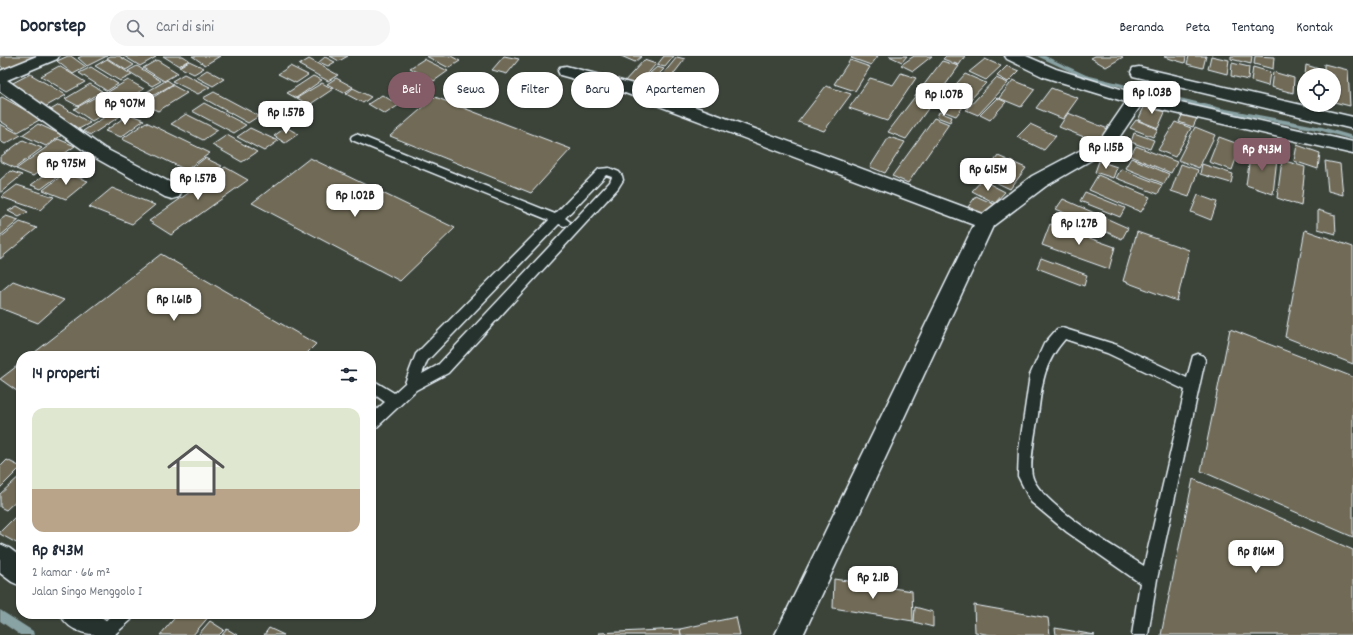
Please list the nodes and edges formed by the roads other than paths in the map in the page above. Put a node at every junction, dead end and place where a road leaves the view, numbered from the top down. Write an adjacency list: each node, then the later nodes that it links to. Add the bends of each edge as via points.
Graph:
1 (51, 56): 5 (street)
2 (1012, 56): 7 (street, via 1050,73)
3 (1146, 56): 7 (street)
4 (566, 70): 13 (street, via 631,89)
5 (0, 77)
6 (0, 83): 11 (street, via 98,152)
7 (1133, 87): 8 (street); 10 (street); 13 (street, via 1106,144 1039,181)
8 (1353, 123)
9 (356, 138): 12 (lane)
10 (1353, 148)
11 (172, 192)
12 (558, 219): 14 (lane); 14 (lane, via 602,172 614,173 617,176 614,185); 16 (lane, via 421,358)
13 (985, 222): 27 (street)
14 (575, 227): 16 (lane, via 443,369)
15 (1198, 360): 17 (lane)
16 (411, 386): 19 (lane)
17 (1192, 387): 23 (lane); 23 (lane, via 1109,347 1086,338 1062,333 1049,348 1038,375 1026,450 1025,476 1036,497 1072,527)
18 (376, 388): 19 (lane)
19 (395, 401): 20 (lane)
20 (376, 419)
21 (0, 558): 22 (street)
22 (16, 570)
23 (1149, 579): 28 (lane)
24 (81, 619): 26 (street)
25 (120, 619): 26 (lane)
26 (102, 635)
27 (789, 635)
28 (1140, 635)

